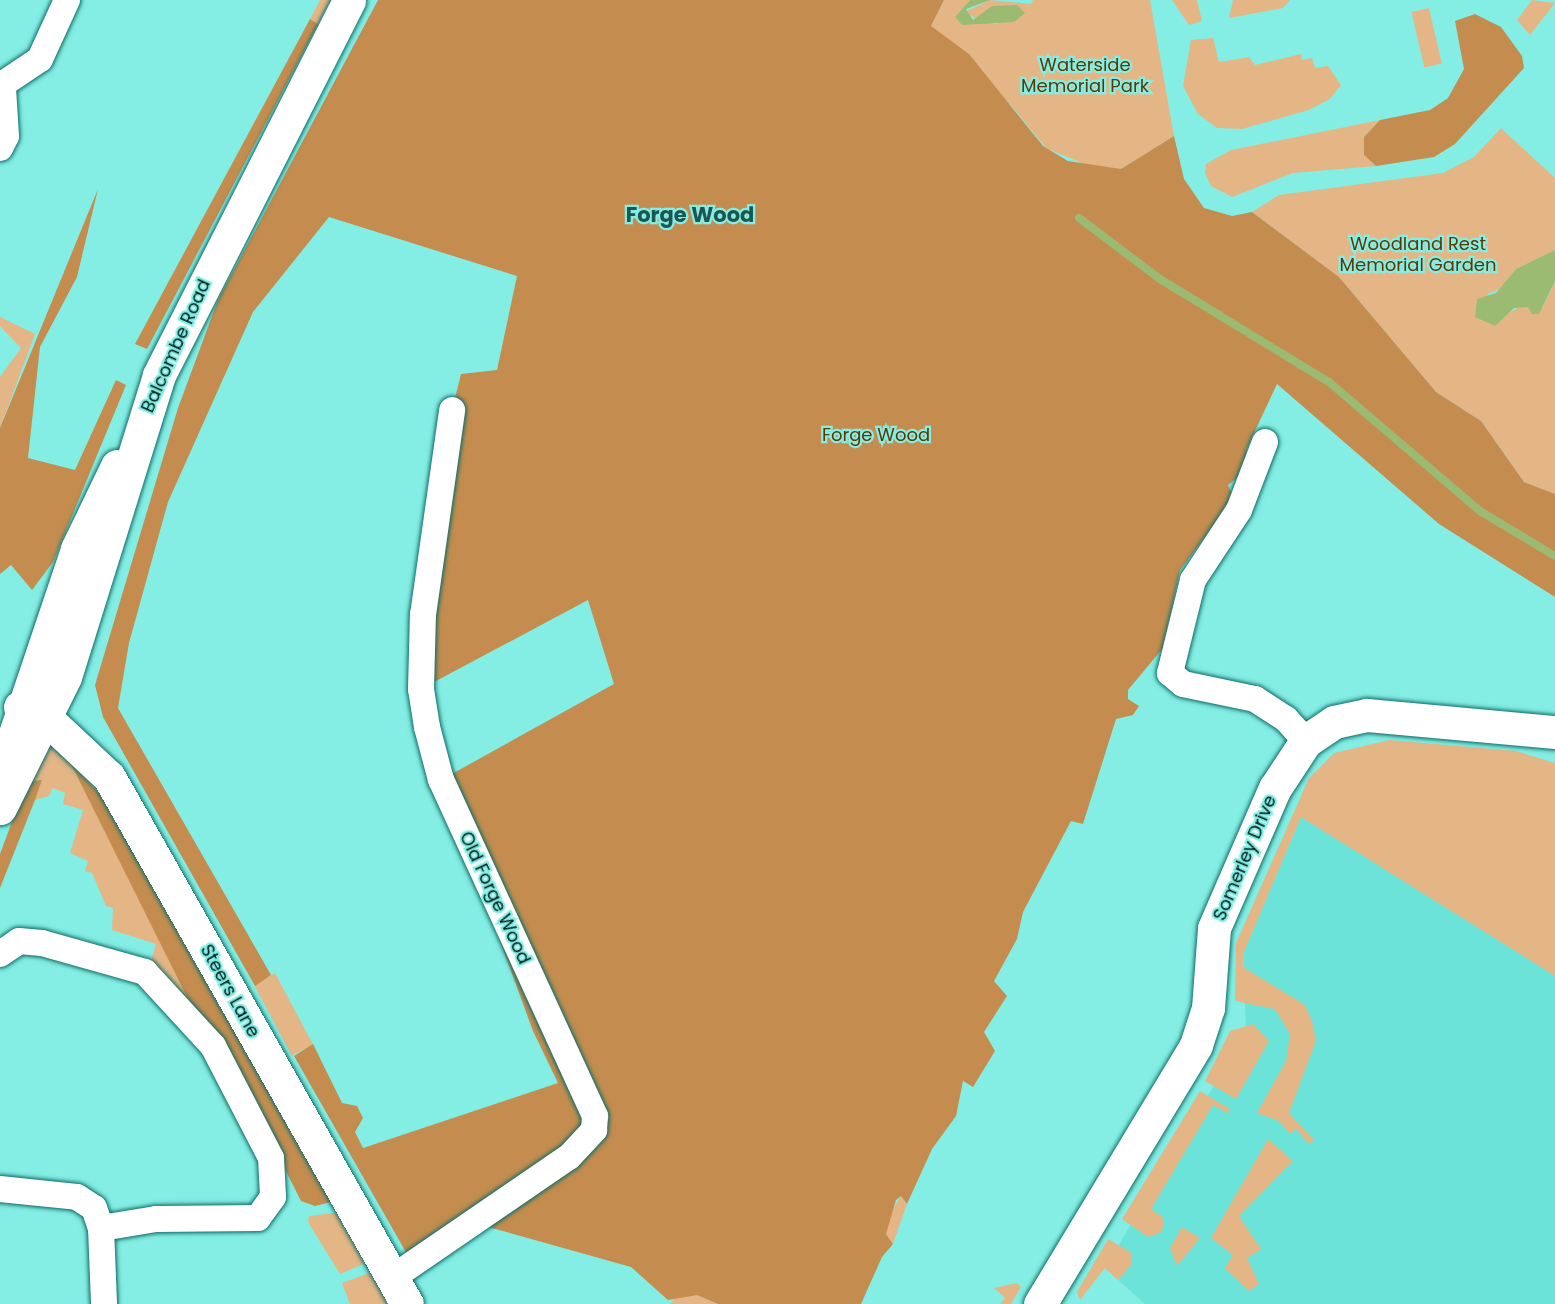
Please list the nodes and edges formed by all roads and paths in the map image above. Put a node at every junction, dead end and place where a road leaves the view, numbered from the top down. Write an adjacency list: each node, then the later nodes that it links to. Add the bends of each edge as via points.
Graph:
1 (67, 0): 3 (street, via 40,59)
2 (349, 0): 7 (street, Balcombe Road, via 211,266 146,411 106,559)
3 (2, 87): 4 (street, via 6,136)
4 (0, 148)
5 (452, 410): 15 (street, Old Forge Wood, via 423,615 427,727 455,811 590,1100 594,1130 568,1156)
6 (1265, 442): 9 (street, via 1239,510 1195,573 1170,673 1183,684 1254,699 1286,719)
7 (38, 703): 10 (street); 11 (street, Balcombe Road); 15 (street, Steers Lane, via 109,777)
8 (1555, 732): 9 (street, Somerley Drive, via 1367,715 1334,722)
9 (1306, 741): 17 (street, Somerley Drive, via 1275,788 1214,928 1208,1008 1196,1045)
10 (0, 778)
11 (0, 808)
12 (0, 954): 14 (street, via 19,941 42,943 145,972 216,1051 271,1158 273,1197 258,1218 156,1219)
13 (0, 1189): 14 (street, via 87,1201)
14 (101, 1228): 16 (street)
15 (400, 1291)
16 (104, 1304)
17 (1040, 1304)

